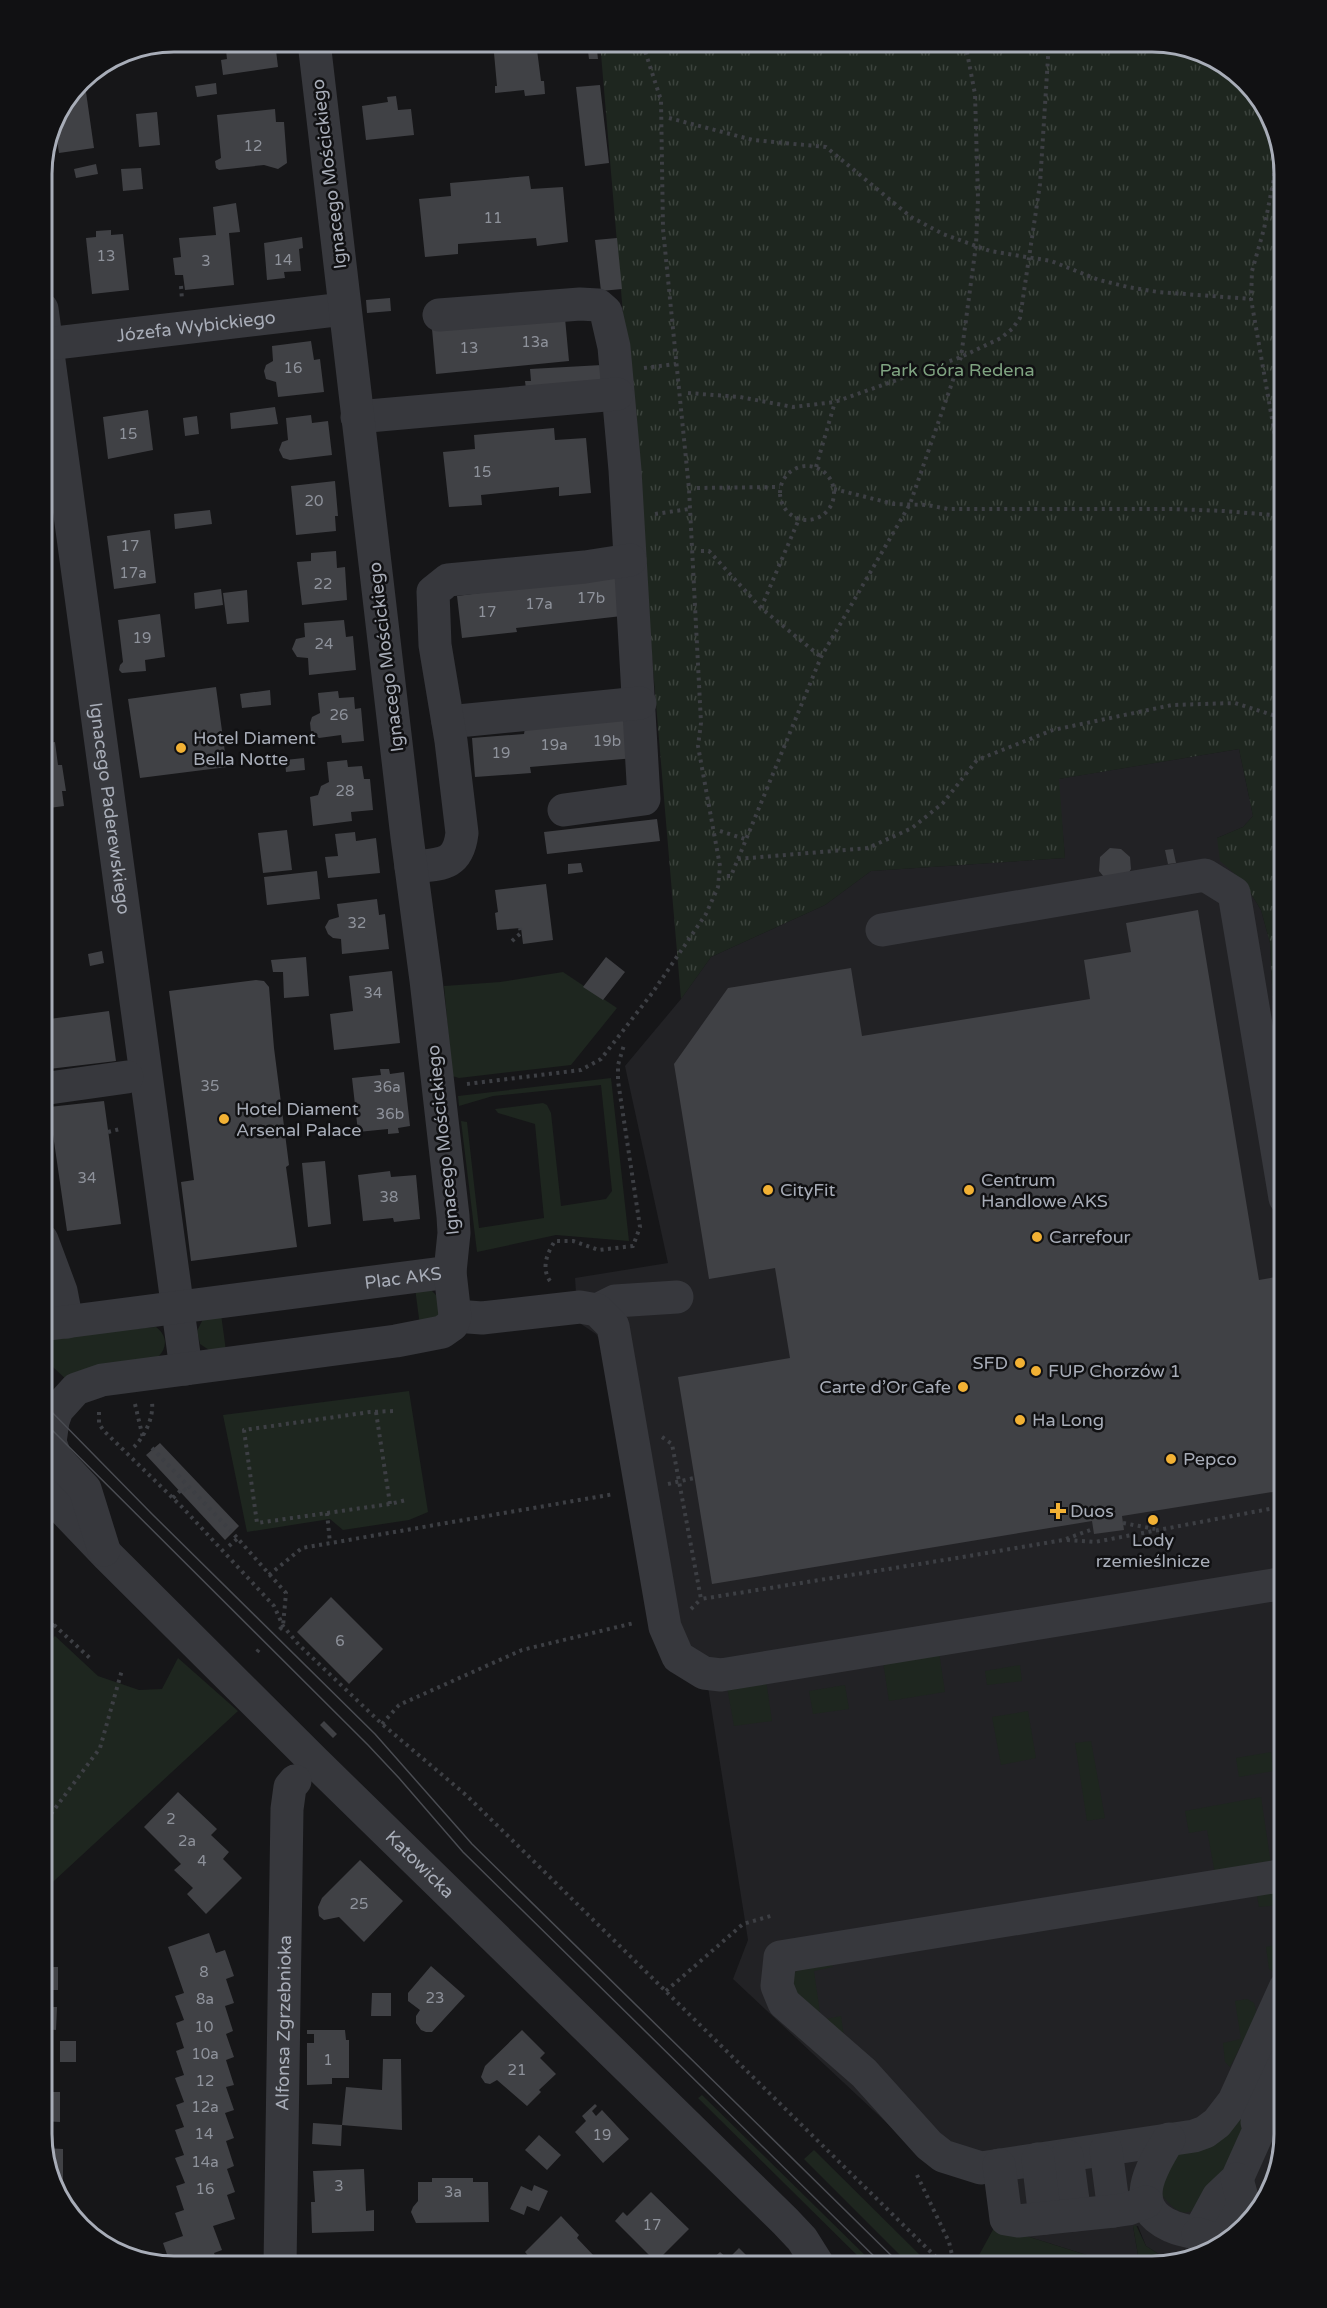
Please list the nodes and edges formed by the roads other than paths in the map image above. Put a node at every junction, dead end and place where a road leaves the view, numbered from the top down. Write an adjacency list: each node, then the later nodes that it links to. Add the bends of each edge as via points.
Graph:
1 (315, 52): 2 (street, Ignacego Mościckiego)
2 (344, 309): 4 (street, Józefa Wybickiego); 7 (street, Ignacego Mościckiego)
3 (439, 315): 6 (street, via 598,305 606,312 614,347)
4 (53, 343)
5 (53, 388): 20 (street, Ignacego Paderewskiego)
6 (617, 394): 7 (street); 8 (street)
7 (357, 417): 12 (street, Ignacego Mościckiego)
8 (630, 560): 9 (street); 10 (street, via 448,580 433,592 435,645)
9 (640, 703): 10 (street); 11 (street, via 644,799)
10 (448, 722): 12 (street, via 462,833 460,847 451,860)
11 (564, 810)
12 (411, 867): 18 (street, Ignacego Mościckiego, via 453,1216)
13 (882, 930): 16 (street, via 1205,875 1234,893)
14 (127, 1077): 15 (street)
15 (53, 1088)
16 (1274, 1132)
17 (52, 1268): 23 (street, via 61,1291)
18 (450, 1272): 20 (street, Plac AKS); 22 (street, Plac AKS)
19 (677, 1297): 21 (street, via 615,1301)
20 (177, 1308): 23 (street, Plac AKS); 24 (street)
21 (581, 1309): 22 (street, via 482,1318); 29 (street, via 613,1326 662,1616 678,1657 704,1673 722,1675)
22 (455, 1316): 24 (street, via 452,1325 442,1332 407,1339)
23 (54, 1323)
24 (186, 1369): 25 (street, via 88,1383 75,1389 55,1415)
25 (52, 1429)
26 (52, 1451): 28 (street, via 85,1489)
27 (52, 1497): 28 (street, Katowicka)
28 (104, 1550): 39 (street, Katowicka, via 305,1753)
29 (1274, 1585)
30 (295, 1782): 40 (street, Alfonsa Zgrzebnioka, via 290,1787 287,1809)
31 (1274, 1877): 36 (street, via 780,1957 777,1986 784,2003 864,2073 943,2156 981,2168)
32 (1274, 2012): 35 (street, via 1234,2101 1222,2116 1205,2132)
33 (1274, 2086): 34 (street, via 1257,2122)
34 (1272, 2125): 37 (street, via 1238,2179 1218,2197 1198,2234 1172,2227 1155,2217)
35 (1169, 2139): 36 (street); 37 (street, via 1152,2166)
36 (1052, 2157): 38 (street); 38 (street, via 1006,2219)
37 (1146, 2202): 38 (street, via 1128,2209)
38 (1071, 2215)
39 (802, 2239): 41 (street, Katowicka); 42 (street, Katowicka)
40 (280, 2255)
41 (812, 2256)
42 (827, 2256)

